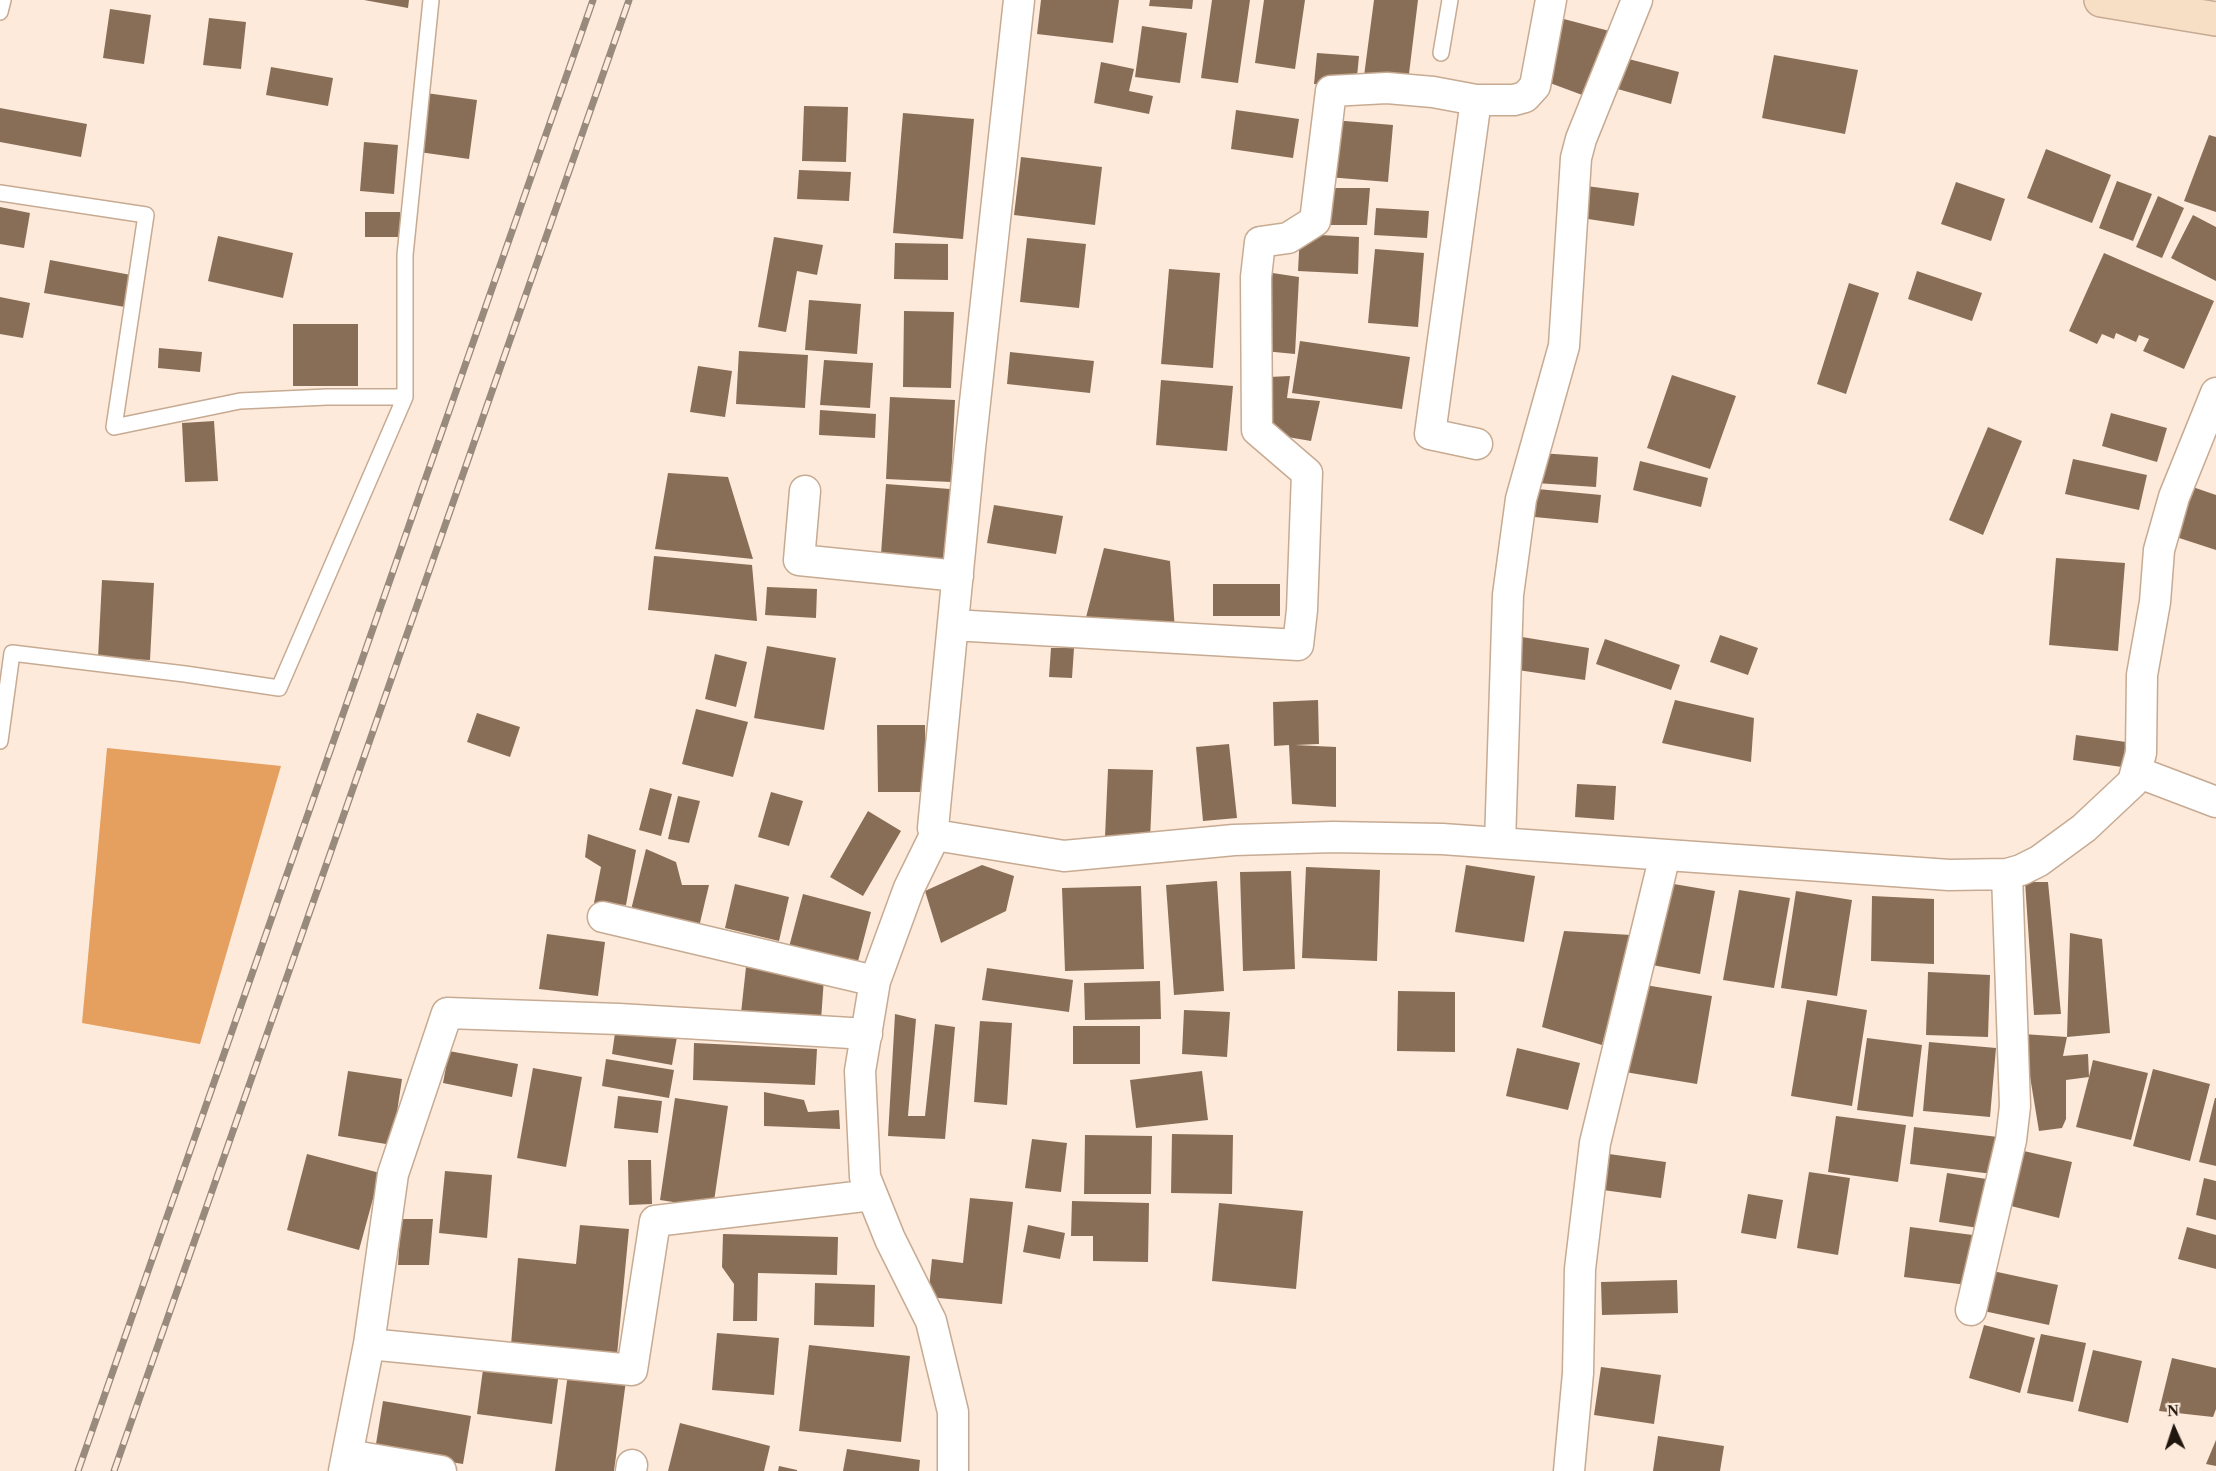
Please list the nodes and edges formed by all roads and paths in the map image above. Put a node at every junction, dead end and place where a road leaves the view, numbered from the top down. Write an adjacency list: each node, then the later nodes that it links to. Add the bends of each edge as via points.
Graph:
1 (3, 0): 8 (lane)
2 (431, 0): 14 (lane, via 405,255)
3 (1019, 0): 17 (street)
4 (1450, 0): 10 (lane)
5 (1551, 0): 11 (street, via 1535,86 1525,97 1514,100)
6 (1637, 0): 23 (street, via 1576,158 1564,346 1521,499 1508,595)
7 (2102, 0): 9 (main road)
8 (0, 12)
9 (2216, 19)
10 (1442, 53)
11 (1476, 100): 15 (street, via 1430,434); 18 (street, via 1387,88 1330,91 1315,221 1288,238 1260,242 1256,277 1257,430 1308,473 1298,645)
12 (0, 193): 14 (lane, via 146,215 114,427 240,401)
13 (2216, 393): 20 (street, via 2174,497 2159,550 2155,602 2142,675 2141,753)
14 (405, 397): 19 (lane, via 279,688 12,653)
15 (1477, 444)
16 (805, 491): 17 (street, via 799,560)
17 (958, 576): 18 (street)
18 (953, 625): 22 (street, via 933,828)
19 (0, 741)
20 (2137, 772): 21 (street); 25 (street, via 2133,782 2084,828 2039,861)
21 (2216, 802)
22 (936, 833): 23 (street, via 1055,856 1234,840 1333,837); 27 (street, via 909,888)
23 (1500, 843): 24 (street)
24 (1665, 855): 25 (street, via 1948,875); 35 (street, via 1595,1143 1580,1269 1578,1373)
25 (2007, 874): 30 (street, via 2015,1106 2011,1140)
26 (603, 917): 27 (street)
27 (874, 981): 28 (street)
28 (867, 1034): 29 (street, via 860,1071 865,1177); 31 (street, via 447,1013 393,1174)
29 (872, 1195): 31 (street, via 655,1221 632,1370); 34 (street, via 931,1321 952,1412)
30 (1971, 1310)
31 (369, 1344): 32 (street)
32 (346, 1463): 33 (street)
33 (441, 1471)
34 (953, 1471)
35 (1569, 1471)

